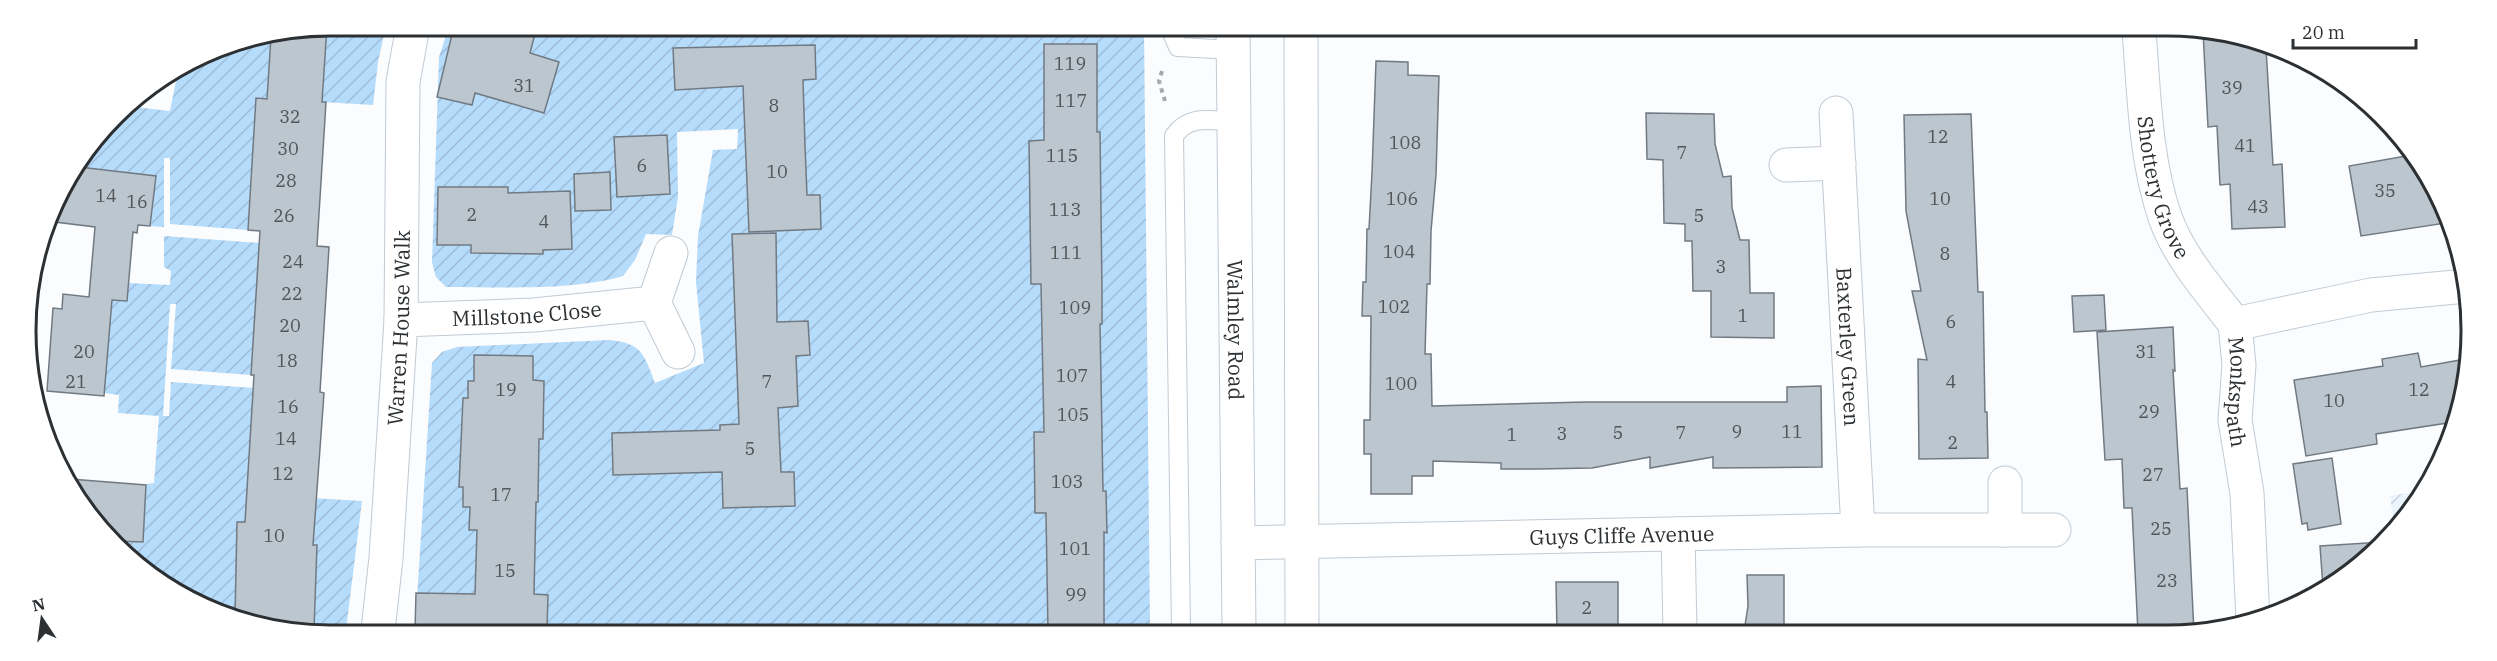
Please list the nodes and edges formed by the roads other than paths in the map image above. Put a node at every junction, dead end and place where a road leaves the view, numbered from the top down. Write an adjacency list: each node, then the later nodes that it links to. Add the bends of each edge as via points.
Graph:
1 (411, 36): 13 (street, Warren House Walk, via 404,82)
2 (1173, 36): 5 (lane, via 1178,47)
3 (1301, 36): 22 (street)
4 (2139, 36): 14 (street, Shottery Grove, via 2152,166 2165,219 2192,268)
5 (1233, 39): 7 (street, Walmley Road)
6 (1836, 112): 8 (street, Baxterley Green)
7 (1234, 121): 21 (street, Walmley Road); 25 (lane, via 1193,121 1182,125 1174,136)
8 (1839, 163): 9 (street); 17 (street, Baxterley Green)
9 (1786, 165)
10 (672, 253): 12 (street)
11 (2457, 287): 14 (street, Monkspath, via 2372,295)
12 (654, 303): 13 (street, Millstone Close, via 534,315); 15 (street)
13 (401, 320): 24 (street, Warren House Walk)
14 (2235, 324): 23 (street, Monkspath, via 2239,365 2235,420 2247,493)
15 (678, 352)
16 (2005, 483): 18 (street)
17 (1858, 530): 18 (street, Guys Cliffe Avenue); 20 (street, Guys Cliffe Avenue)
18 (2005, 530): 19 (street, Guys Cliffe Avenue)
19 (2054, 530)
20 (1678, 534): 22 (street, Guys Cliffe Avenue); 28 (street)
21 (1238, 543): 22 (street, Guys Cliffe Avenue); 26 (street, Walmley Road)
22 (1301, 543): 27 (street)
23 (2253, 612)
24 (379, 625)
25 (1181, 625)
26 (1239, 625)
27 (1302, 625)
28 (1680, 625)

